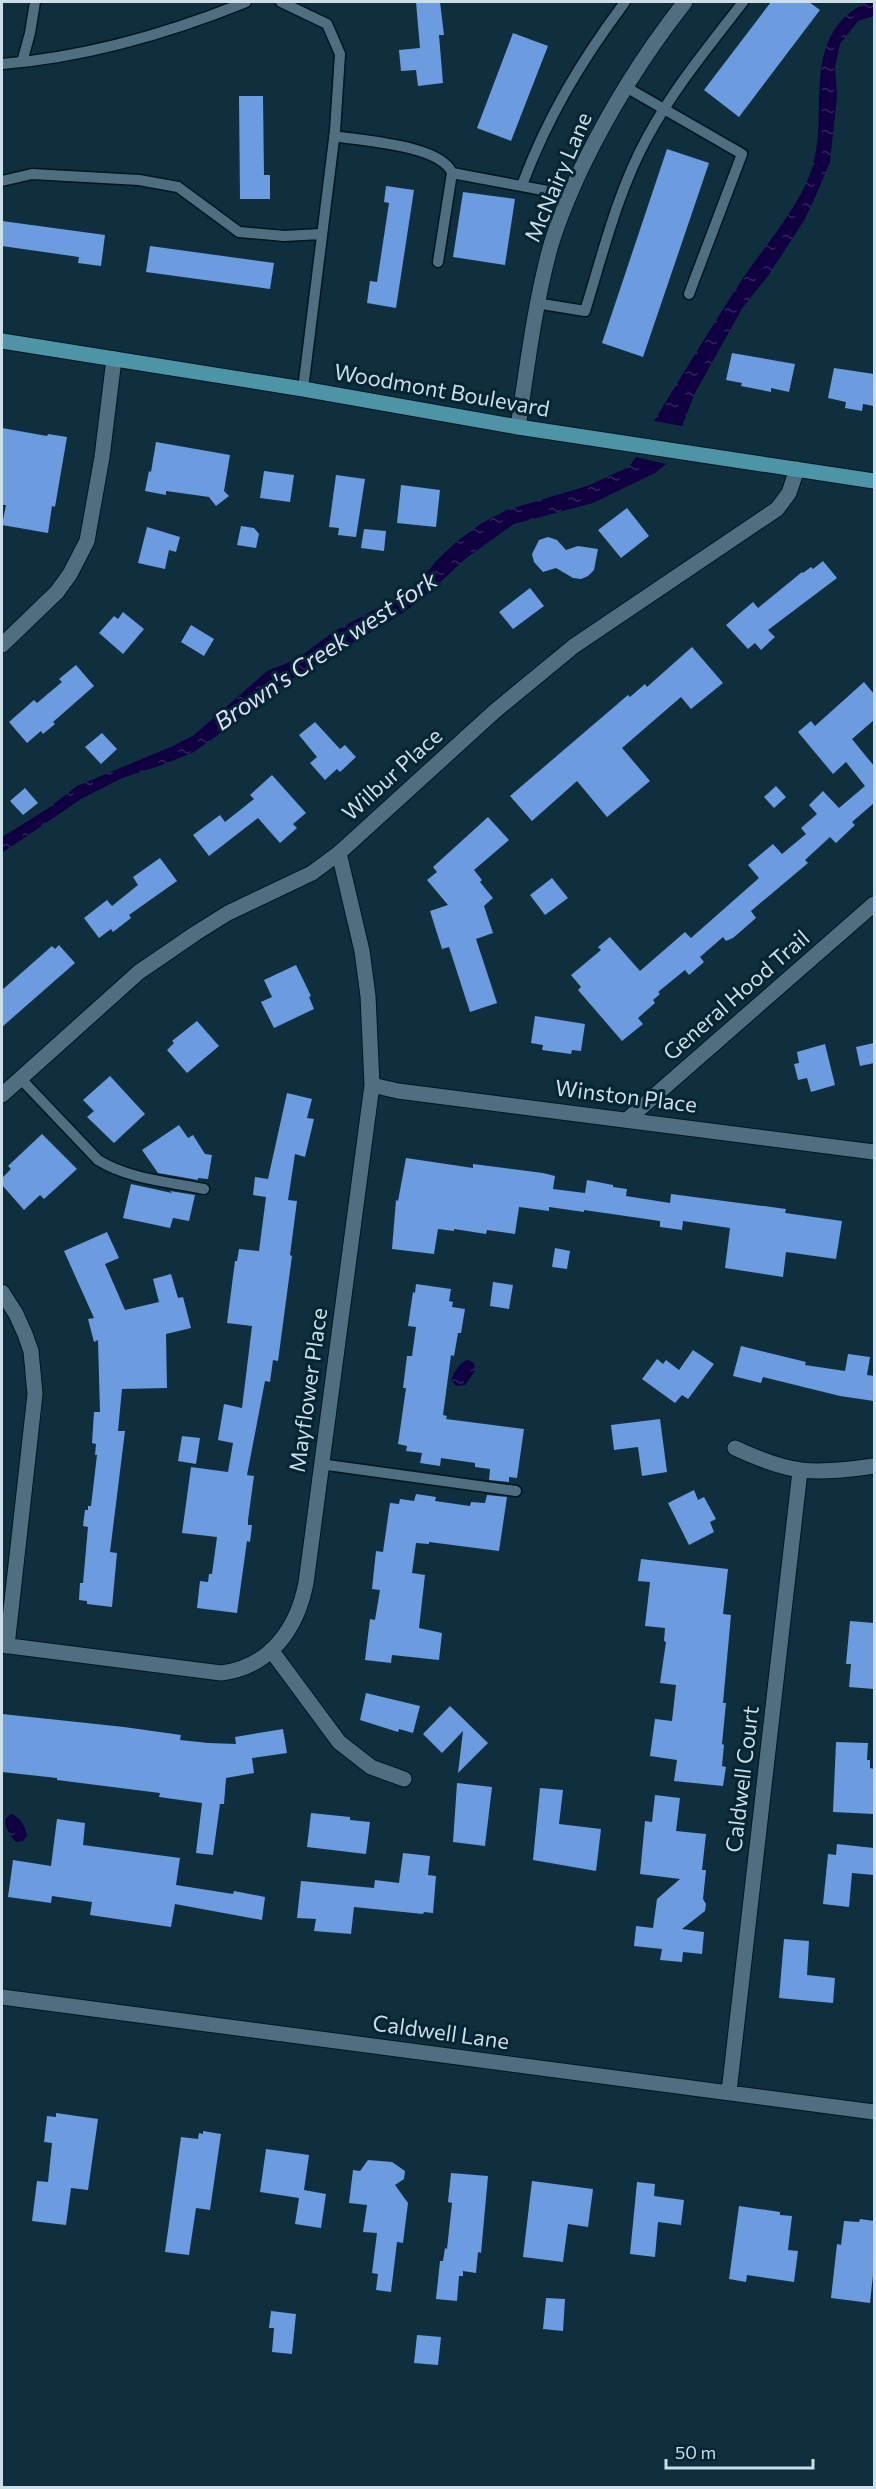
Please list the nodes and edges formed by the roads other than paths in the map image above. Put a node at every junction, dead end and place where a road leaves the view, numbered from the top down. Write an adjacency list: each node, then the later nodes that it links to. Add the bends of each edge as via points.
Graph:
1 (35, 2): 7 (lane)
2 (246, 2): 7 (lane, via 148,37 61,58)
3 (281, 2): 11 (lane, via 327,24 340,54)
4 (625, 2): 14 (lane, via 550,116)
5 (685, 2): 9 (street, McNairy Lane)
6 (743, 2): 10 (lane)
7 (22, 62): 8 (lane)
8 (2, 64)
9 (624, 86): 10 (lane); 15 (street, McNairy Lane)
10 (665, 110): 18 (lane, via 742,154); 19 (lane, via 627,182 585,312)
11 (334, 136): 12 (lane, via 423,152 444,161); 16 (lane)
12 (453, 173): 14 (lane); 17 (lane)
13 (2, 181): 16 (lane, via 32,174 139,180 178,187 239,231 284,236)
14 (522, 185): 15 (lane)
15 (569, 195): 19 (street, McNairy Lane, via 549,250)
16 (321, 234): 22 (lane)
17 (438, 262)
18 (689, 294)
19 (536, 303): 23 (street, McNairy Lane)
20 (2, 341): 21 (main road, Woodmont Boulevard)
21 (114, 359): 22 (main road, Woodmont Boulevard); 26 (street, via 87,541 57,592)
22 (303, 388): 23 (main road, Woodmont Boulevard)
23 (518, 427): 24 (main road, Woodmont Boulevard)
24 (797, 469): 25 (main road, Woodmont Boulevard); 27 (street, Wilbur Place, via 789,493 777,508 574,646 495,711)
25 (874, 481)
26 (2, 645)
27 (339, 853): 29 (street, Wilbur Place, via 312,873 212,923 139,972); 30 (street, Mayflower Place, via 364,963)
28 (874, 904): 32 (street, General Hood Trail)
29 (20, 1078): 31 (street, Wilbur Place); 34 (lane, via 106,1166)
30 (372, 1085): 32 (street, Winston Place); 37 (street, Mayflower Place)
31 (2, 1095)
32 (628, 1119): 33 (street, Winston Place)
33 (874, 1152)
34 (204, 1189)
35 (2, 1292): 41 (street, via 31,1351 35,1394)
36 (735, 1448): 39 (street, via 771,1464)
37 (320, 1464): 40 (lane); 42 (street, Mayflower Place, via 302,1604 290,1630)
38 (874, 1466): 39 (street)
39 (800, 1471): 45 (street, Caldwell Court)
40 (516, 1491)
41 (4, 1645): 42 (street, Mayflower Place, via 221,1673 255,1664)
42 (271, 1650): 43 (street, via 349,1751 380,1772)
43 (404, 1779)
44 (2, 1997): 45 (street, Caldwell Lane)
45 (729, 2092): 46 (street, Caldwell Lane)
46 (874, 2112)

